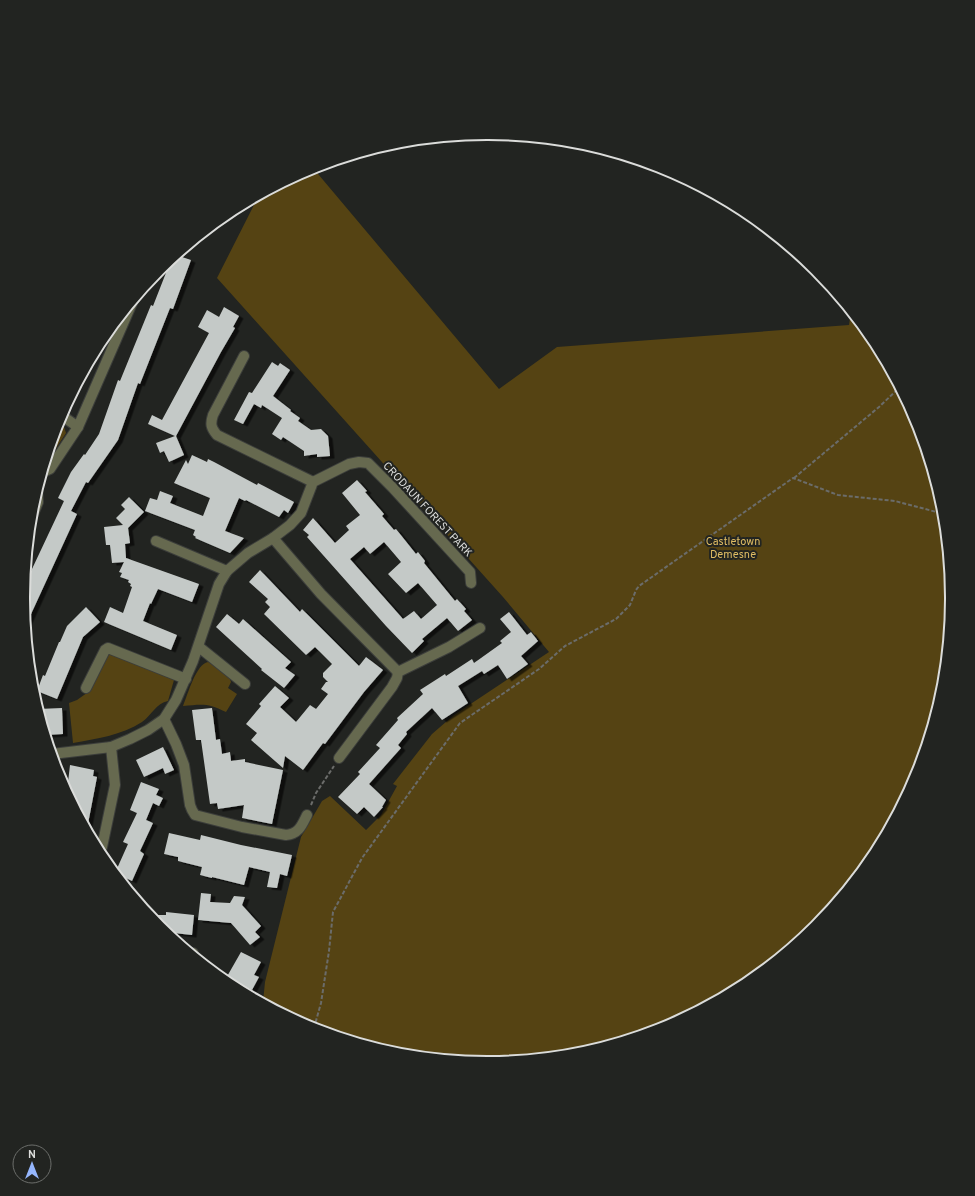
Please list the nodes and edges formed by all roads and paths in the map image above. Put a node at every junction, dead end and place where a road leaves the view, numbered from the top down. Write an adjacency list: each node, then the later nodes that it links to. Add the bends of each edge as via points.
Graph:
1 (120, 326): 5 (street)
2 (244, 356): 8 (street, via 213,415 212,429 217,435)
3 (896, 391): 7 (path)
4 (67, 419): 5 (street)
5 (78, 427): 6 (street)
6 (49, 468)
7 (793, 478): 9 (path, via 838,495 895,501); 26 (path, via 639,586 630,605 616,619 565,646 539,669 460,723 362,858 333,912 321,1003)
8 (313, 482): 10 (street, via 301,513); 13 (street, CRODAUN FOREST PARK, via 349,464 368,463 470,572)
9 (937, 512)
10 (273, 538): 12 (street, via 248,553); 16 (street, via 321,594)
11 (156, 541): 12 (street)
12 (227, 571): 15 (street, via 219,584)
13 (471, 583)
14 (480, 628): 16 (street, via 449,647)
15 (199, 647): 17 (street); 18 (street)
16 (398, 672): 23 (street, via 392,687)
17 (186, 678): 19 (street, via 108,648); 20 (street, via 174,706)
18 (246, 684)
19 (86, 688)
20 (164, 719): 21 (street, via 148,730); 24 (street, via 182,760 190,805 195,815 286,835 300,829)
21 (111, 746): 22 (street); 25 (street, via 115,785)
22 (57, 753)
23 (339, 758): 24 (path, via 316,793)
24 (307, 815)
25 (102, 845)
26 (316, 1022)

